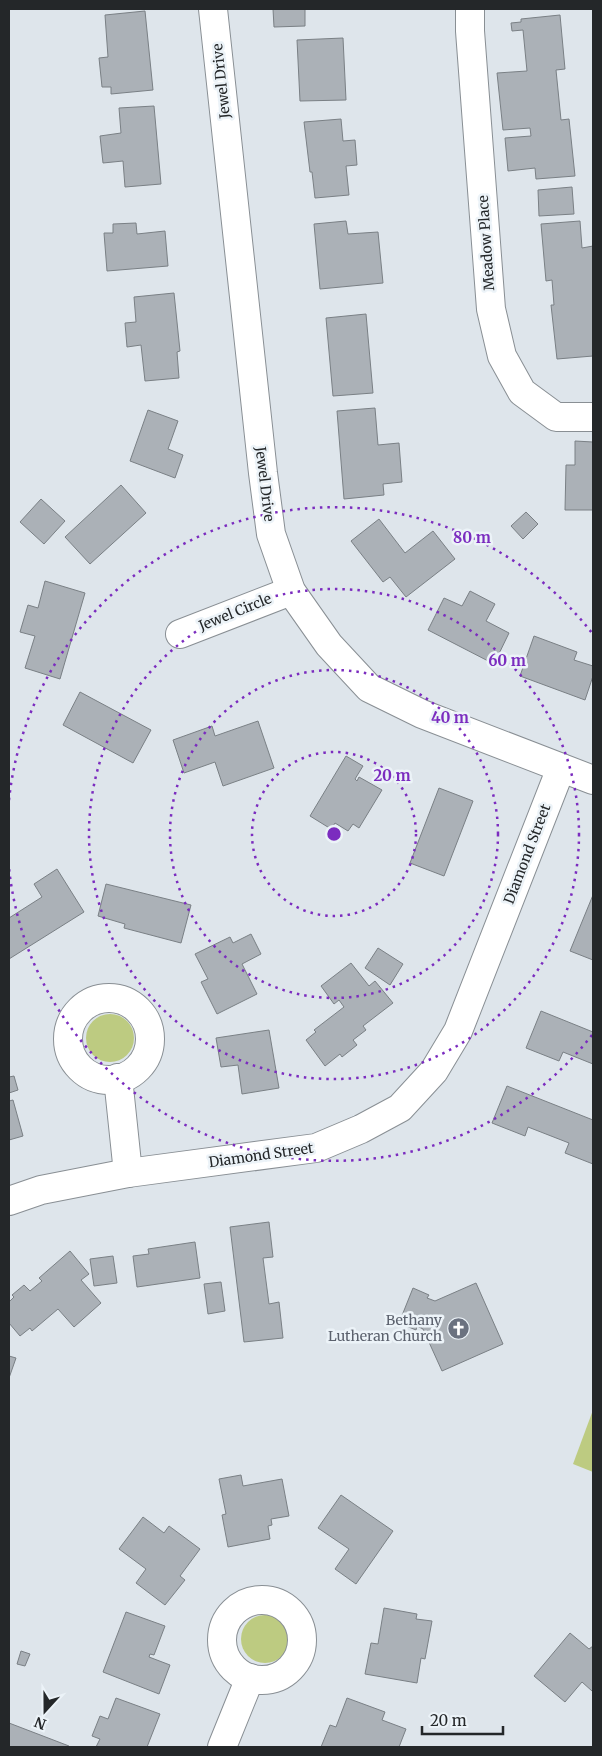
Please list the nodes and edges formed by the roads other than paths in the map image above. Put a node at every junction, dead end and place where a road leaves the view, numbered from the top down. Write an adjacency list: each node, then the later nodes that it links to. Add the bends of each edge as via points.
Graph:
1 (213, 9): 4 (street, Jewel Drive, via 262,473 271,534)
2 (470, 9): 3 (street, Meadow Place, via 491,309 502,356 522,392 556,417)
3 (593, 417)
4 (291, 591): 5 (street, Jewel Circle); 6 (street, Jewel Drive, via 329,645 369,688 422,714)
5 (180, 634)
6 (561, 768): 7 (street, Jewel Drive); 9 (street, Diamond Street, via 458,1031 434,1071 400,1108 361,1130 316,1148)
7 (593, 780)
8 (118, 1078): 9 (street)
9 (128, 1173): 10 (street, Diamond Street, via 41,1190)
10 (9, 1201)
11 (250, 1678): 12 (street)
12 (222, 1747)

